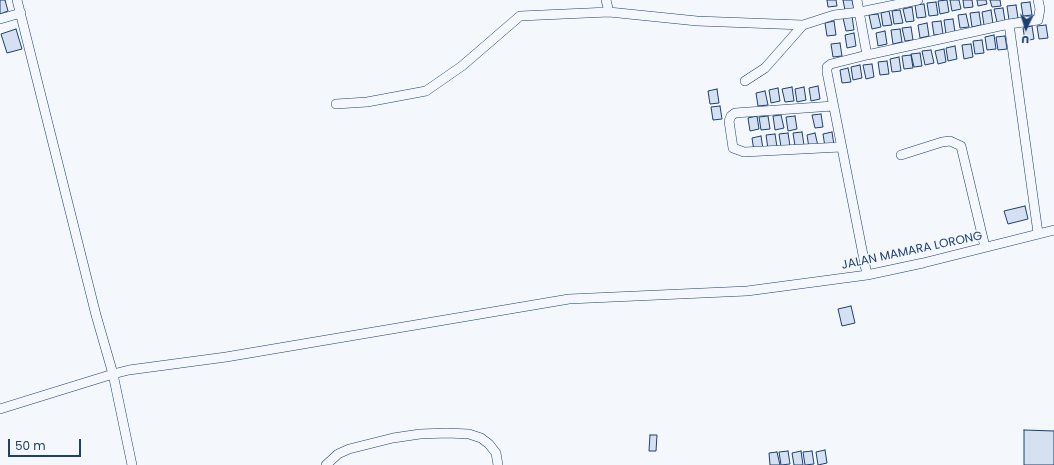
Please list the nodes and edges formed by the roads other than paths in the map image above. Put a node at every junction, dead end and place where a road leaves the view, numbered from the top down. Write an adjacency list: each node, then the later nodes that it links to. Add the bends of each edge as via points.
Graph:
1 (17, 0): 6 (street)
2 (606, 0): 7 (street)
3 (857, 0): 8 (street)
4 (918, 0): 8 (street)
5 (1038, 0): 10 (street, via 1038,20)
6 (21, 12): 9 (street); 22 (street)
7 (609, 12): 11 (street, via 697,21); 14 (street, via 520,16 462,66 426,91 367,102)
8 (860, 12): 11 (street, via 834,15); 12 (street)
9 (0, 19)
10 (1009, 24): 12 (street); 19 (street)
11 (802, 26): 13 (street, via 765,68)
12 (867, 55): 15 (street, via 827,67)
13 (745, 81)
14 (336, 104)
15 (833, 106): 16 (street); 16 (street, via 735,113 729,121 733,148 744,152)
16 (841, 147): 21 (street)
17 (901, 155): 20 (street, via 942,142 950,141 960,146)
18 (1054, 230): 19 (street, JALAN MAMARA LORONG)
19 (1038, 232): 20 (street, JALAN MAMARA LORONG)
20 (985, 247): 21 (street, JALAN MAMARA LORONG)
21 (867, 275): 22 (street, JALAN MAMARA LORONG, via 748,291 569,299)
22 (113, 374): 23 (street, JALAN MAMARA LORONG); 24 (street)
23 (0, 409)
24 (132, 465)
25 (326, 465): 26 (street, via 338,454 361,446 420,434 447,433 470,434 481,438 496,453)
26 (498, 465)

